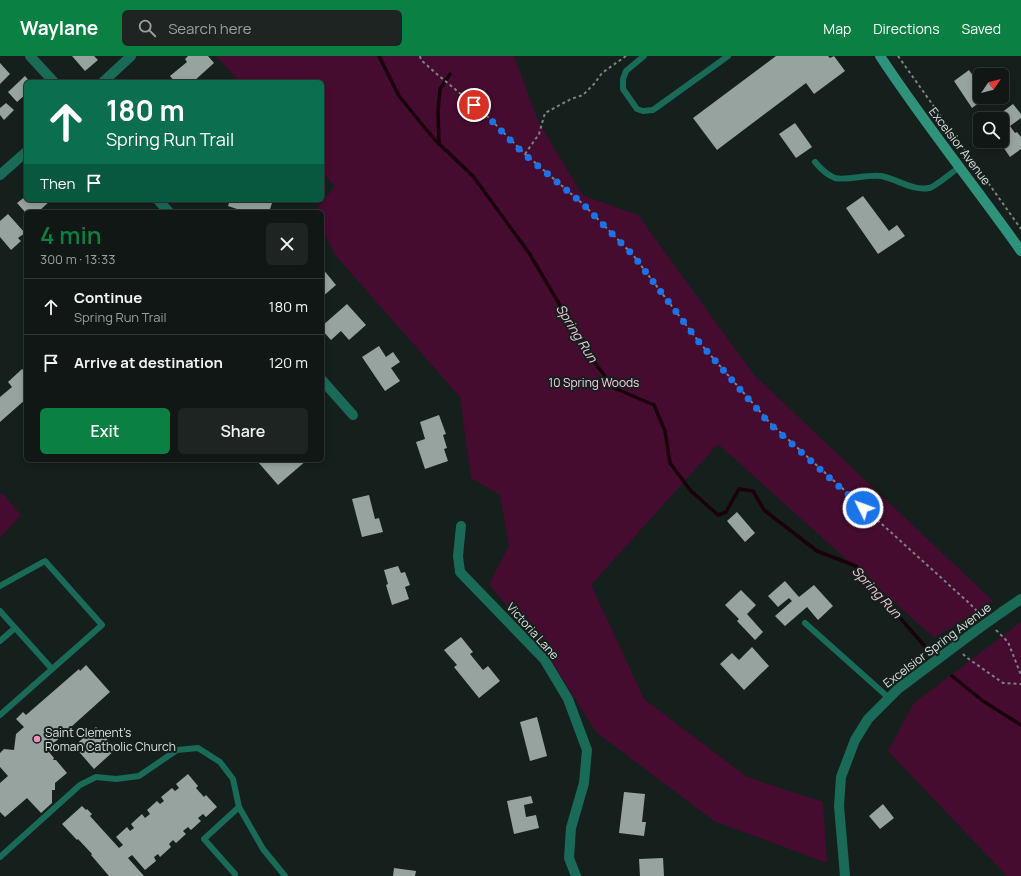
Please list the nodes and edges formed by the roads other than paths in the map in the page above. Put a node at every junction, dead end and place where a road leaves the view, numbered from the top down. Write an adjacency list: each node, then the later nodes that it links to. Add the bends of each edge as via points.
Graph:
1 (30, 56): 6 (street)
2 (131, 56): 7 (street)
3 (644, 56): 4 (lane, via 626,71 623,79 623,89 637,109 643,111 653,110)
4 (728, 56)
5 (880, 56): 10 (street, Excelsior Avenue)
6 (52, 80)
7 (105, 80)
8 (24, 154): 11 (street)
9 (816, 162): 10 (lane, via 834,178 880,176 917,188 930,188)
10 (960, 167): 14 (street, Excelsior Avenue)
11 (0, 175)
12 (160, 202): 13 (street)
13 (166, 210)
14 (1021, 251)
15 (324, 382): 16 (street)
16 (353, 415)
17 (461, 526): 31 (street, Victoria Lane, via 458,556 460,572 544,660 568,699 587,750 584,783 572,828 569,858)
18 (0, 586): 24 (lane, via 45,561 102,625)
19 (1021, 599): 25 (street, Excelsior Spring Avenue, bridge)
20 (0, 611): 22 (lane)
21 (805, 623): 25 (lane)
22 (15, 628): 23 (lane); 24 (lane)
23 (0, 641)
24 (52, 669): 26 (lane)
25 (889, 698): 32 (street, Excelsior Spring Avenue, via 868,719 855,740 841,777 839,806)
26 (0, 715)
27 (239, 807): 28 (lane, via 233,779 220,762 198,748 176,750 139,776 116,779 96,777 80,785); 29 (lane, via 204,839); 30 (lane, via 263,849)
28 (0, 857)
29 (235, 874)
30 (285, 876)
31 (576, 876)
32 (845, 876)

